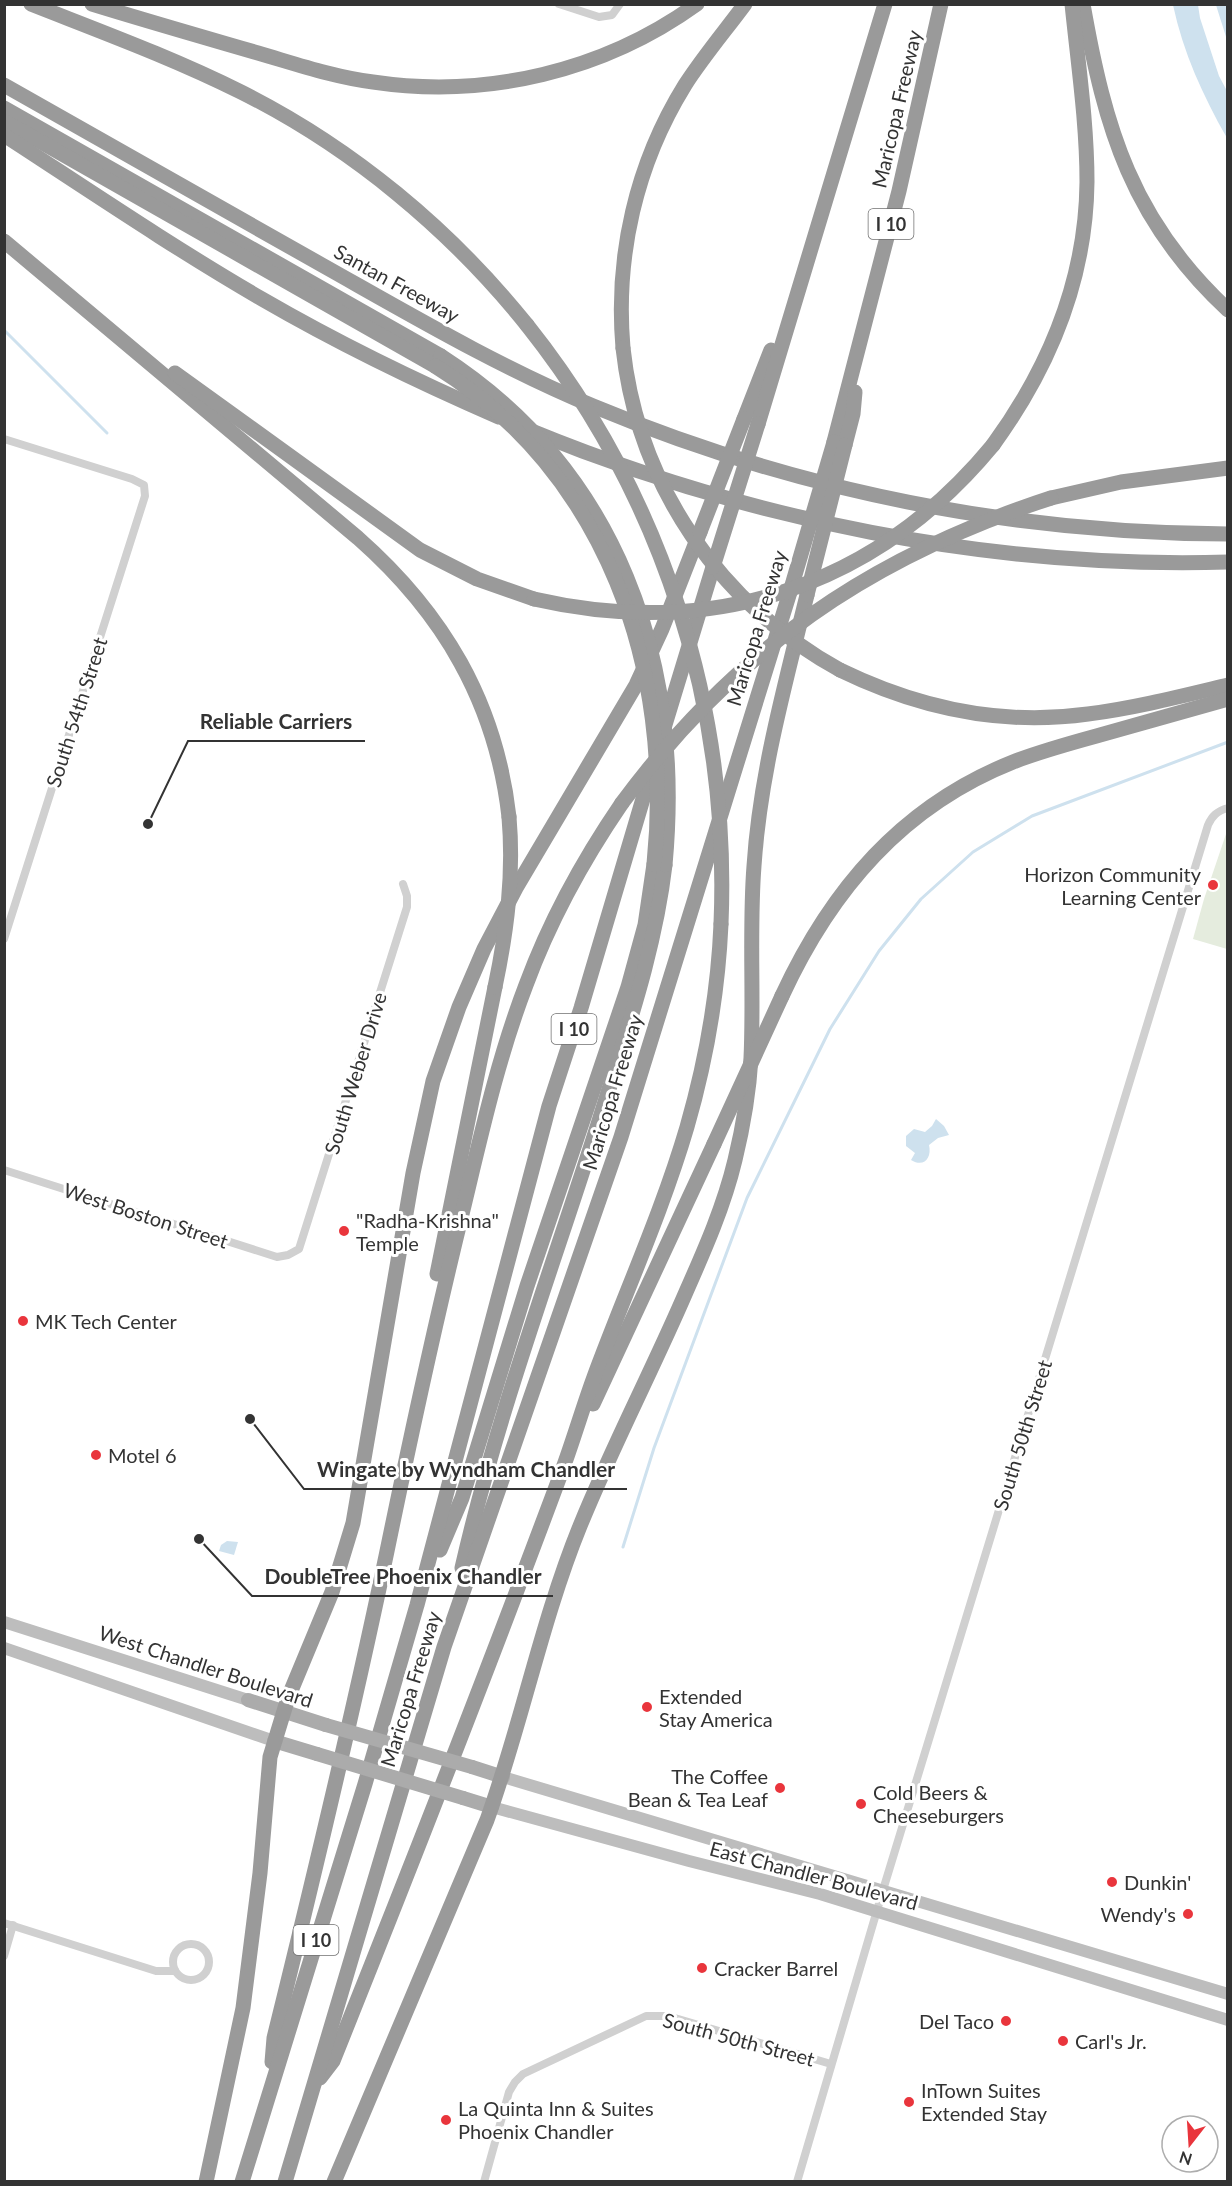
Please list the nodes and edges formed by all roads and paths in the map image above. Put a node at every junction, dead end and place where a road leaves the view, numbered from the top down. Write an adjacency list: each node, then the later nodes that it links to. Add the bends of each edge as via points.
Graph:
1 (31, 4): 33 (highway, bridge, via 258,101 333,146 441,232 491,282 576,392 622,469 682,614 700,680 716,772 721,841 716,983 687,1126)
2 (92, 4): 5 (highway, via 334,75 430,87 493,84 571,67 632,44)
3 (560, 4): 4 (street, via 599,17 612,15)
4 (620, 4)
5 (697, 4)
6 (745, 4): 25 (highway, bridge, via 686,83 665,120 634,204 623,260 622,348 633,410 668,498 694,542 763,618 800,646 881,689 932,705 974,714 1019,717 1088,714)
7 (885, 4): 19 (highway, Maricopa Freeway, via 803,272)
8 (941, 4): 21 (highway, Maricopa Freeway / I 10)
9 (1072, 4): 17 (highway, bridge, via 1086,153 1086,206 1069,299 1051,348 1025,398 993,445 940,501 893,538 840,569 776,594 704,610 600,611 534,599 477,579 420,550)
10 (1083, 4): 16 (highway, via 1108,120 1133,184 1180,259)
11 (4, 85): 23 (highway, Santan Freeway, via 498,362 657,432 790,475 890,499 1005,519 1131,531)
12 (4, 108): 18 (highway)
13 (4, 121): 18 (highway)
14 (4, 135): 24 (highway, via 234,283 324,334 448,395 646,474 835,525 976,548 1114,560)
15 (4, 241): 17 (highway)
16 (1227, 310)
17 (108, 328): 32 (highway, bridge, via 364,544 418,598 457,655 480,702 501,767 512,853 507,921 423,1347)
18 (438, 361): 34 (highway, bridge, via 544,459 585,516 611,566 637,639 652,720 658,794 645,925 628,987 527,1286 462,1498); 36 (highway, bridge, via 487,388 528,425 566,469 615,547 638,604 662,701 669,809 658,919 644,974 517,1369 473,1518)
19 (751, 421): 34 (highway, Maricopa Freeway / I 10, bridge, via 713,567 549,1106); 39 (highway, bridge, via 636,686 502,914 449,1031 417,1149 353,1523 332,1592)
20 (4, 440): 29 (street, South 54th Street, via 132,479 144,485 145,496)
21 (839, 443): 36 (highway, Maricopa Freeway / I 10, bridge, via 621,1137); 42 (highway, bridge, via 759,814 752,899 751,1059 734,1163 699,1263 566,1561)
22 (1227, 468): 32 (highway, bridge, via 1121,482 1051,498 932,543 822,606 755,658 672,740 622,803 590,853 542,945 519,1003 471,1174)
23 (1227, 534)
24 (1227, 561)
25 (1227, 685)
26 (1227, 699): 33 (highway, bridge, via 1045,751 967,784 910,822 838,897 782,996)
27 (1223, 809): 44 (street, South 50th Street, via 1212,816 1192,875)
28 (403, 884): 31 (street, South Weber Drive, via 407,907 303,1242)
29 (4, 939)
30 (4, 1170): 31 (street, West Boston Street, via 277,1257)
31 (288, 1255)
32 (415, 1416): 53 (highway, via 351,1724 274,2038)
33 (564, 1466): 52 (highway, via 333,2061)
34 (417, 1605): 53 (highway, Maricopa Freeway / I 10)
35 (4, 1622): 38 (main road, West Chandler Boulevard)
36 (444, 1647): 52 (highway, Maricopa Freeway / I 10)
37 (4, 1648): 40 (main road)
38 (248, 1700): 39 (main road, West Chandler Boulevard)
39 (284, 1711): 40 (highway); 41 (main road, West Chandler Boulevard, bridge)
40 (274, 1741): 43 (main road, East Chandler Boulevard, bridge); 54 (highway, via 243,2008)
41 (396, 1745): 42 (main road, East Chandler Boulevard, bridge)
42 (502, 1777): 43 (highway); 44 (main road, East Chandler Boulevard)
43 (492, 1807): 45 (main road, East Chandler Boulevard); 57 (highway)
44 (883, 1890): 45 (street, South 50th Street); 49 (main road, East Chandler Boulevard)
45 (877, 1912): 50 (main road, East Chandler Boulevard); 51 (street, South 50th Street)
46 (9, 1924): 47 (street); 48 (street, via 156,1971)
47 (4, 1956)
48 (175, 1971): 48 (street, via 187,1980 199,1979 210,1965 207,1953 198,1945 182,1947 174,1956)
49 (1227, 1994)
50 (1227, 2020)
51 (831, 2064): 58 (street, South 50th Street, via 668,2016 646,2016 523,2074 515,2082); 59 (street, South 50th Street)
52 (314, 2085): 56 (highway, Maricopa Freeway / I 10)
53 (268, 2096): 55 (highway, Maricopa Freeway / I 10)
54 (206, 2181)
55 (242, 2181)
56 (285, 2181)
57 (334, 2181)
58 (484, 2181)
59 (797, 2181)

